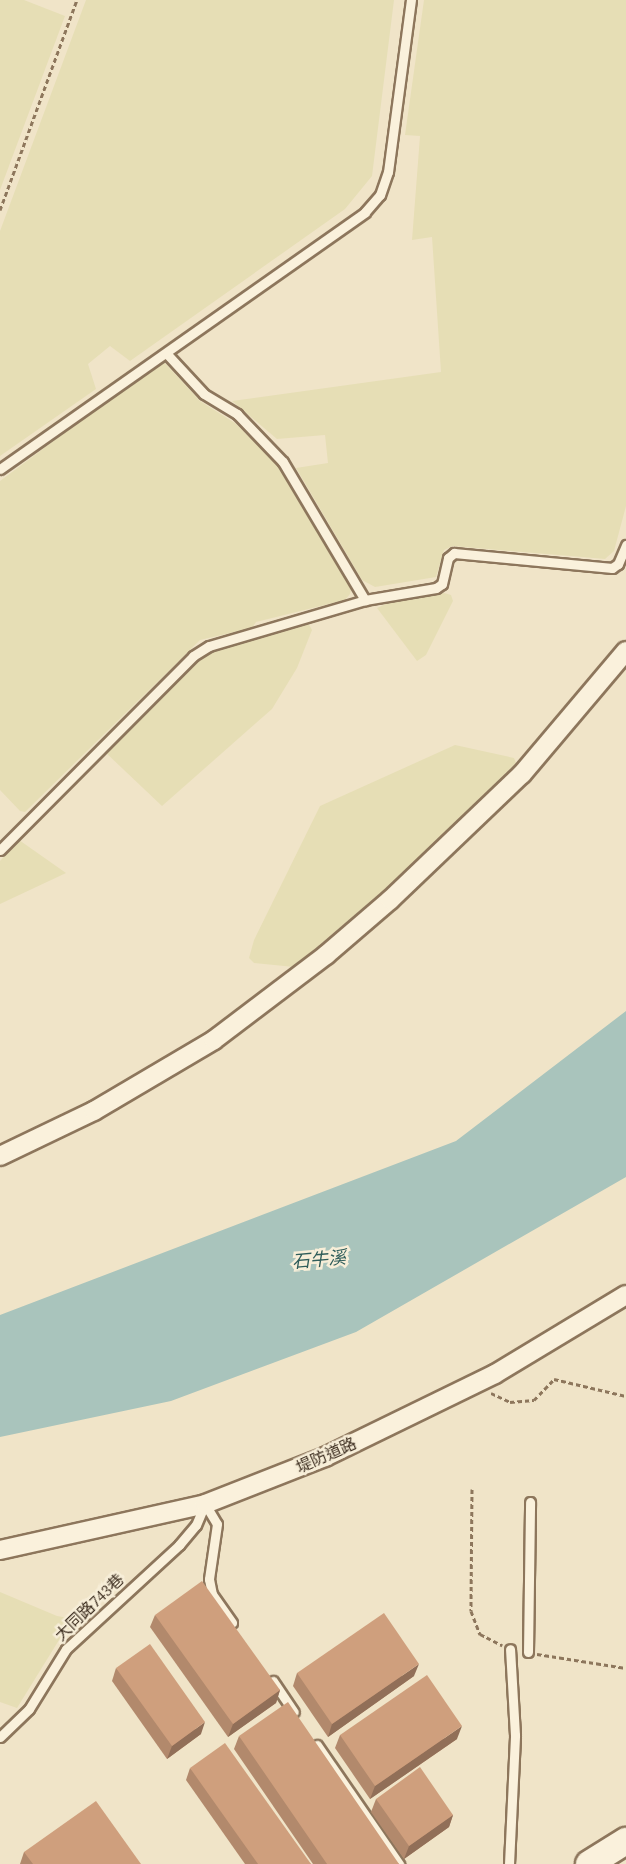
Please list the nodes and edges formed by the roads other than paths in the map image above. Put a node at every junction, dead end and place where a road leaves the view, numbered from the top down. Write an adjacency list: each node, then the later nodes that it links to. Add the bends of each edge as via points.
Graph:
1 (411, 0): 2 (lane, via 388,172 380,195 365,212)
2 (167, 354): 3 (lane); 5 (lane, via 204,394 237,414 283,462)
3 (0, 469)
4 (626, 545): 5 (lane, via 618,564 612,568 454,554 448,558 442,584 436,588)
5 (364, 600): 7 (lane, via 208,646 193,656)
6 (626, 651): 8 (street, via 522,774 390,900 326,955 214,1040 94,1111)
7 (0, 850)
8 (0, 1156)
9 (626, 1295): 11 (street, 堤防道路, via 474,1385 325,1457)
10 (530, 1502): 15 (lane)
11 (205, 1504): 12 (street, 堤防道路); 13 (lane, via 217,1524 209,1580 212,1594); 18 (lane, 大同路743巷, via 196,1525 179,1545 66,1649 29,1709)
12 (0, 1550)
13 (239, 1633)
14 (510, 1649): 22 (lane, via 515,1735)
15 (528, 1652)
16 (266, 1671): 17 (lane)
17 (299, 1719)
18 (0, 1737)
19 (312, 1739): 21 (lane)
20 (626, 1841): 23 (main road)
21 (399, 1864)
22 (509, 1864)
23 (589, 1864)

